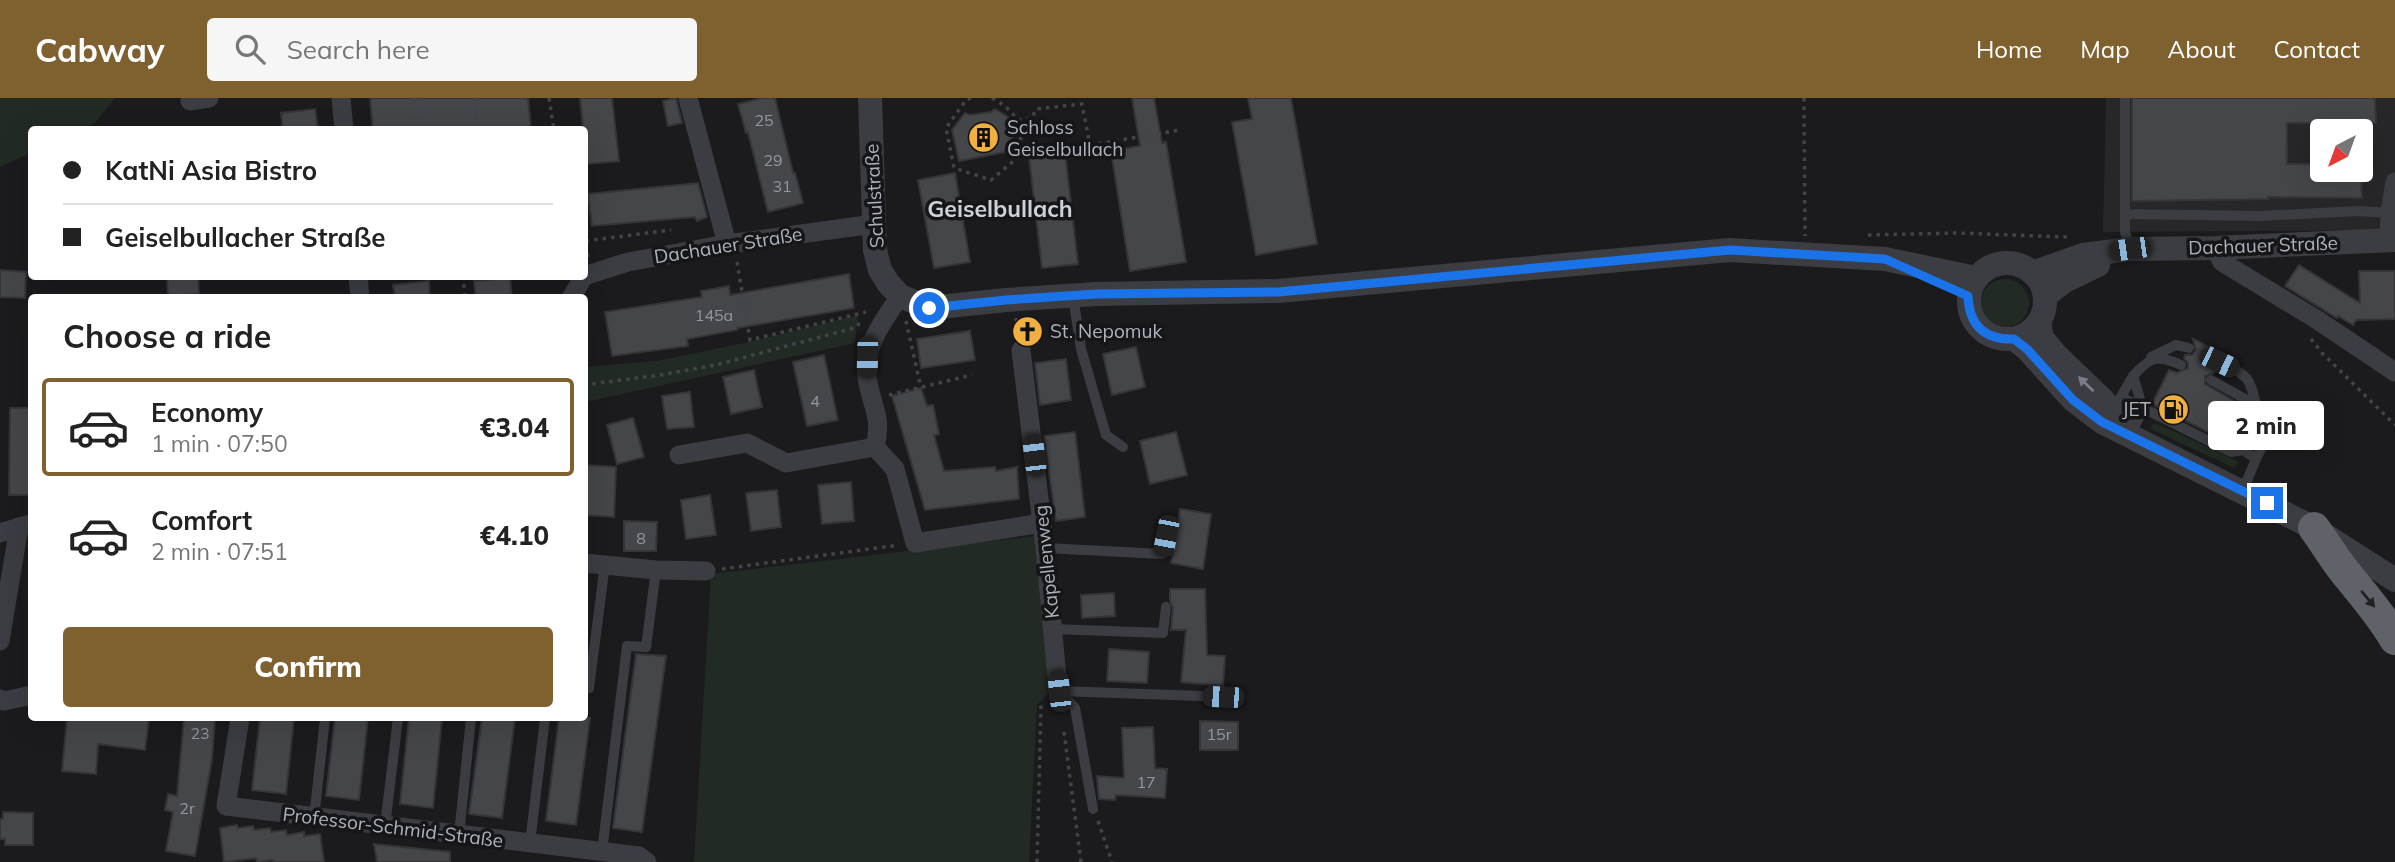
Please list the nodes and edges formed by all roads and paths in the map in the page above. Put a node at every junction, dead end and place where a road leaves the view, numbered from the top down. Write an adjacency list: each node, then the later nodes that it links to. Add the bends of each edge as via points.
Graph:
1 (341, 98): 12 (street)
2 (415, 98): 13 (path)
3 (475, 98): 14 (path)
4 (549, 98): 15 (path)
5 (688, 98): 30 (street)
6 (870, 98): 24 (street, Schulstraße)
7 (971, 98): 19 (path, via 946,128 954,168 991,180)
8 (992, 98): 11 (path)
9 (1804, 98): 33 (path)
10 (2125, 98): 23 (lane)
11 (1018, 120): 17 (path, via 1032,118 1037,108 1082,104); 19 (path)
12 (344, 126)
13 (418, 126)
14 (478, 126)
15 (553, 126)
16 (1180, 130): 17 (path)
17 (1090, 145): 18 (path)
18 (1076, 146): 19 (path); 20 (path)
19 (1022, 154)
20 (1078, 162)
21 (2395, 182): 22 (street)
22 (2392, 213): 23 (lane); 28 (street)
23 (2125, 215): 32 (lane)
24 (874, 224): 30 (street, Dachauer Straße); 38 (street, Schulstraße, via 880,270)
25 (671, 230): 29 (path)
26 (1860, 235): 27 (path)
27 (2078, 238)
28 (2392, 240): 31 (street, Dachauer Straße)
29 (588, 241)
30 (730, 244): 35 (street, Dachauer Straße, via 628,262); 41 (path, via 750,340)
31 (2216, 248): 32 (street, Dachauer Straße); 40 (street, via 2222,262)
32 (2130, 249): 34 (street, Dachauer Straße, via 2083,255); 39 (street, Dachauer Straße)
33 (1806, 253): 36 (street, via 1885,259); 37 (street, via 1730,250 1278,292)
34 (2032, 273): 36 (street, via 2022,266 1996,264); 39 (street)
35 (588, 275)
36 (1972, 287): 45 (street, via 1969,308 1980,330 2002,340)
37 (1073, 295): 38 (street, via 929,308); 67 (lane, via 1081,349 1106,435)
38 (900, 296): 57 (street, via 867,357)
39 (2045, 296): 43 (street)
40 (2297, 308): 51 (street); 61 (path, via 2317,347)
41 (872, 312)
42 (906, 321): 56 (path)
43 (2039, 322): 45 (street); 58 (street, one-way to 43, via 2056,355 2042,338)
44 (855, 328): 55 (path, via 716,365)
45 (2014, 339): 65 (street, via 2073,400)
46 (2189, 348): 48 (lane, via 2170,346)
47 (1021, 350): 72 (street, Kapellenweg)
48 (2146, 360): 50 (lane); 53 (lane)
49 (2219, 362): 60 (lane, via 2250,381)
50 (2180, 365)
51 (2395, 372)
52 (972, 375): 56 (path)
53 (2133, 376): 58 (lane); 59 (lane)
54 (2211, 380): 60 (lane)
55 (588, 385)
56 (921, 388): 57 (path)
57 (873, 399): 66 (street, via 880,428)
58 (2117, 405): 59 (lane); 65 (street)
59 (2143, 409): 65 (lane); 68 (lane, via 2231,452)
60 (2254, 409): 64 (lane)
61 (2395, 425)
62 (2240, 428): 64 (lane)
63 (2295, 429): 70 (lane, via 2276,420)
64 (2250, 433): 68 (lane)
65 (2130, 436): 71 (street)
66 (876, 447): 69 (street, via 786,463 747,443); 77 (street, via 895,468)
67 (1123, 447)
68 (2243, 450): 70 (lane)
69 (679, 455)
70 (2256, 459): 71 (lane)
71 (2243, 491): 74 (street)
72 (1042, 523): 77 (street); 78 (street, Kapellenweg)
73 (25, 525): 75 (street); 87 (street)
74 (2314, 528): 83 (street); 86 (highway, one-way to 86)
75 (0, 533)
76 (1166, 536): 78 (lane, via 1162,554)
77 (915, 543): 82 (path)
78 (1045, 548): 85 (street, Kapellenweg)
79 (588, 563): 80 (street)
80 (605, 564): 81 (street); 88 (lane)
81 (656, 570): 82 (street); 103 (lane, via 646,648 626,646)
82 (706, 571)
83 (2395, 580)
84 (1166, 607): 85 (lane, via 1163,633)
85 (1053, 629): 89 (street, Kapellenweg)
86 (2395, 639)
87 (0, 641)
88 (588, 688)
89 (1059, 695): 91 (lane); 98 (lane, Kapellenweg, via 1076,708); 105 (path, via 1040,706); 106 (path)
90 (28, 696): 92 (street)
91 (1230, 697)
92 (0, 699)
93 (240, 721): 99 (street, Professor-Schmid-Straße, via 226,806)
94 (325, 721): 99 (lane)
95 (398, 721): 100 (lane)
96 (471, 721): 101 (lane)
97 (545, 721): 102 (lane)
98 (1094, 809): 107 (path)
99 (314, 818): 100 (street, Professor-Schmid-Straße)
100 (385, 825): 101 (street, Professor-Schmid-Straße)
101 (459, 835): 102 (street, Professor-Schmid-Straße)
102 (530, 844): 103 (street, Professor-Schmid-Straße)
103 (602, 852): 104 (street, Professor-Schmid-Straße, via 639,856)
104 (647, 862)
105 (1037, 862)
106 (1082, 862)
107 (1112, 862)

